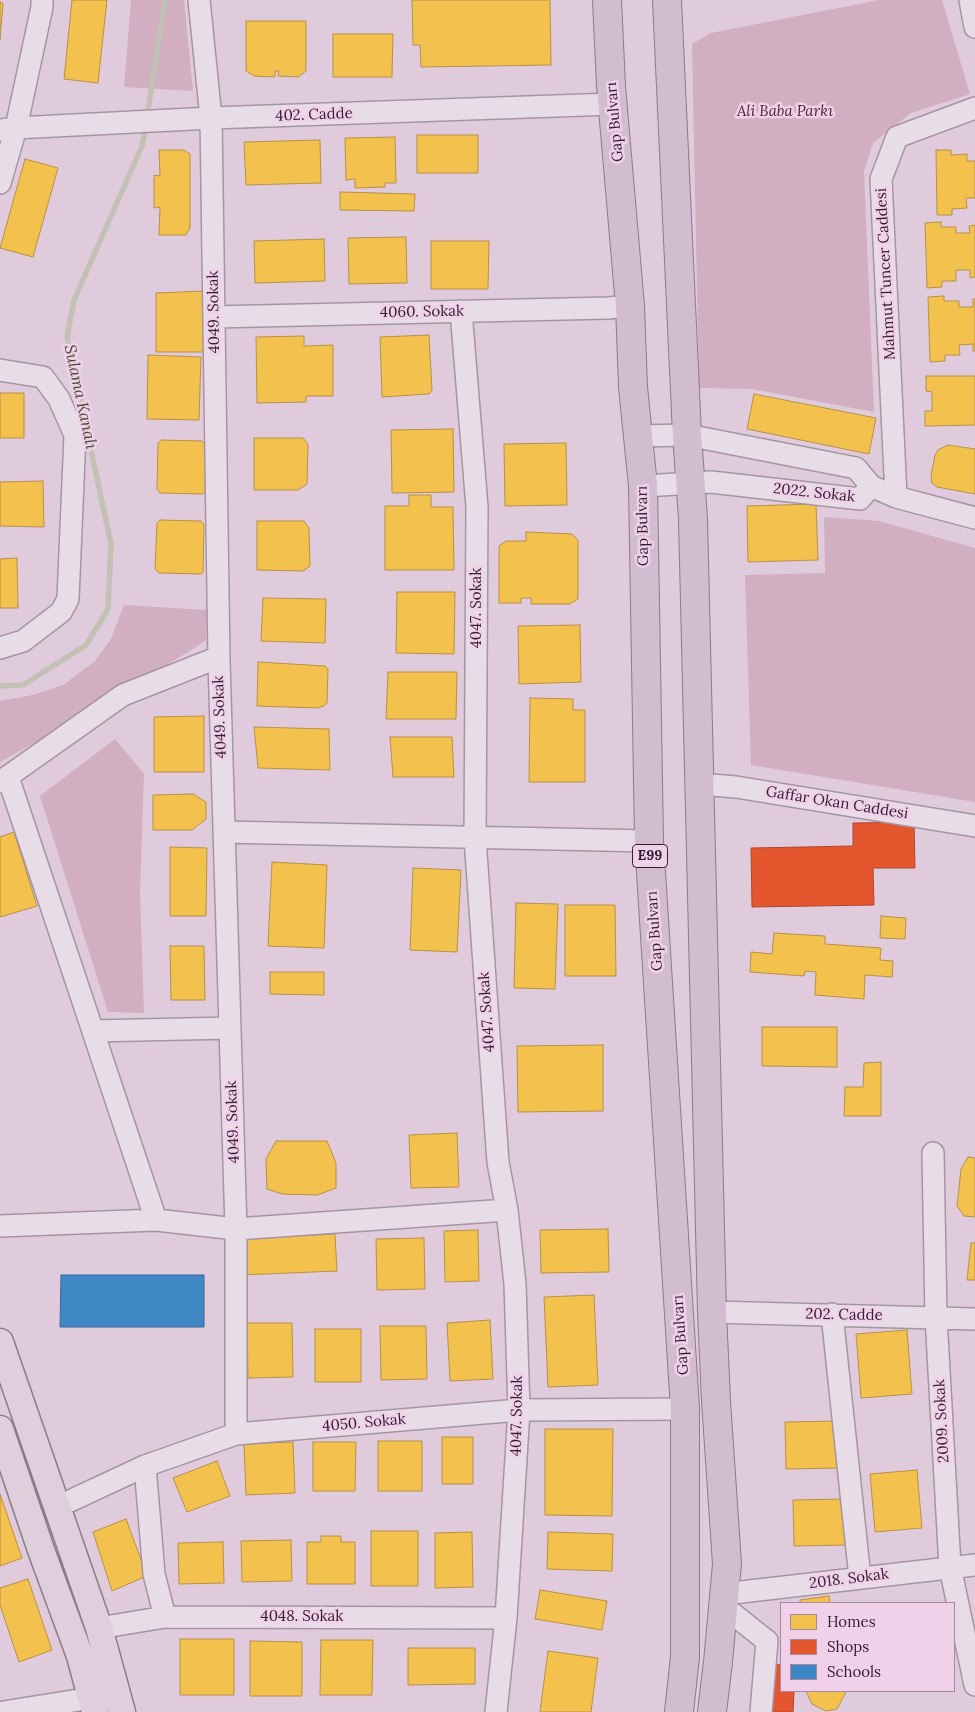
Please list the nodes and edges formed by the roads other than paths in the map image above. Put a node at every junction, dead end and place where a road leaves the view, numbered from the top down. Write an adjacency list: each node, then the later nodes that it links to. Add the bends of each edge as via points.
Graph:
1 (42, 0): 10 (street)
2 (199, 0): 9 (street, 4049. Sokak)
3 (607, 0): 7 (highway, Gap Bulvarı / E99)
4 (667, 0): 16 (highway, Gap Bulvarı)
5 (970, 0): 6 (street)
6 (975, 27)
7 (613, 104): 9 (street, 402. Cadde); 12 (highway, Gap Bulvarı / E99)
8 (975, 108): 21 (street, Mahmut Tuncer Caddesi, via 897,137 881,179)
9 (211, 118): 10 (street, 402. Cadde); 14 (street, 4049. Sokak)
10 (8, 129): 11 (street)
11 (0, 183)
12 (630, 306): 13 (street, 4060. Sokak); 17 (highway, Gap Bulvarı / E99)
13 (461, 311): 14 (street, 4060. Sokak); 29 (street, 4047. Sokak, via 478,507)
14 (214, 317): 24 (street, 4049. Sokak)
15 (0, 370): 23 (street, via 43,377 59,399 75,435 68,600 62,612 23,641)
16 (687, 435): 17 (street); 18 (highway, Gap Bulvarı); 20 (street, via 856,468)
17 (639, 436): 19 (highway, Gap Bulvarı / E99)
18 (690, 482): 19 (street, 2022. Sokak); 20 (street, 2022. Sokak, via 860,499); 26 (highway, Gap Bulvarı)
19 (642, 486): 30 (highway, Gap Bulvarı / E99)
20 (870, 486): 21 (street, 2022. Sokak)
21 (896, 497): 22 (street, 2022. Sokak)
22 (975, 518)
23 (0, 648)
24 (219, 657): 25 (street, via 123,695); 28 (street, 4049. Sokak)
25 (4, 779): 32 (street)
26 (699, 784): 27 (street, Gaffar Okan Caddesi, via 736,787); 38 (highway, Gap Bulvarı)
27 (975, 826)
28 (224, 832): 29 (street); 31 (street, 4049. Sokak)
29 (475, 838): 30 (street); 34 (street, 4047. Sokak, via 498,1162)
30 (649, 842): 43 (highway, Gap Bulvarı / E99)
31 (230, 1028): 32 (street); 37 (street, 4049. Sokak)
32 (93, 1031): 35 (street)
33 (933, 1153): 40 (street, 2009. Sokak)
34 (507, 1210): 37 (street); 44 (street, 4047. Sokak, via 515,1284)
35 (156, 1220): 36 (street); 37 (street)
36 (0, 1226)
37 (236, 1228): 46 (street, 4049. Sokak)
38 (712, 1312): 39 (street, 202. Cadde); 52 (highway, Gap Bulvarı, via 727,1564)
39 (832, 1314): 40 (street, 202. Cadde); 51 (street)
40 (936, 1317): 41 (street, 202. Cadde); 50 (street, 2009. Sokak)
41 (975, 1319)
42 (0, 1342): 48 (main road)
43 (685, 1409): 44 (street, 4050. Sokak); 61 (highway, Gap Bulvarı / E99, via 685,1657)
44 (519, 1410): 46 (street, 4050. Sokak); 54 (street, 4047. Sokak)
45 (0, 1429): 57 (main road, via 80,1656)
46 (236, 1434): 47 (street, 4050. Sokak)
47 (144, 1466): 48 (street, 4050. Sokak); 53 (street, via 154,1574)
48 (57, 1507): 55 (main road)
49 (975, 1565): 50 (street, 2018. Sokak)
50 (950, 1567): 51 (street, 2018. Sokak); 56 (street, 2009. Sokak)
51 (860, 1578): 52 (street, 2018. Sokak)
52 (724, 1600): 62 (highway, Gap Bulvarı); 63 (street, via 767,1640)
53 (164, 1617): 54 (street, 4048. Sokak); 55 (street, 4048. Sokak)
54 (506, 1618): 60 (street, 4047. Sokak)
55 (99, 1628): 59 (main road)
56 (975, 1685)
57 (93, 1705): 58 (street)
58 (3, 1712)
59 (122, 1712)
60 (496, 1712)
61 (679, 1712)
62 (712, 1712)
63 (761, 1712)

